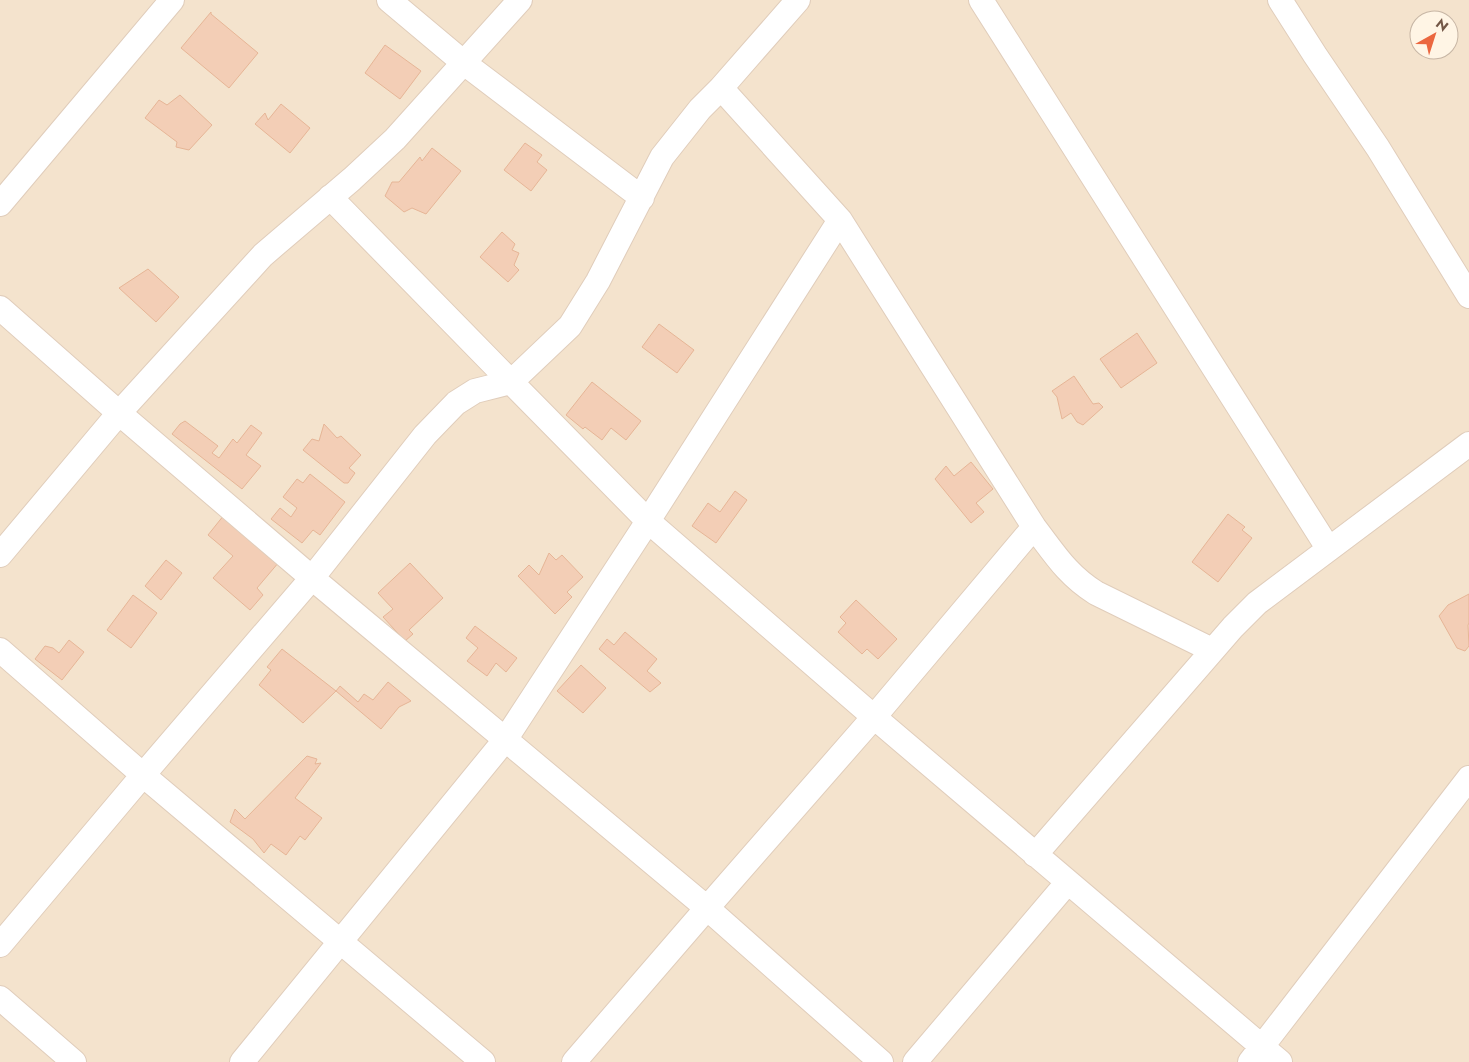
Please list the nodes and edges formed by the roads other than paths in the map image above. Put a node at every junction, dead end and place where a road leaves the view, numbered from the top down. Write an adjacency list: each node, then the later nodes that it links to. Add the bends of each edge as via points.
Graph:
1 (172, 0): 11 (street)
2 (389, 0): 7 (street)
3 (520, 0): 7 (street)
4 (798, 0): 8 (street)
5 (981, 0): 20 (street)
6 (1280, 0): 13 (street, via 1378,148)
7 (464, 63): 9 (street, via 395,139); 10 (street)
8 (721, 88): 10 (street, via 662,157); 12 (street)
9 (330, 197): 15 (street); 16 (street, via 263,254)
10 (642, 198): 15 (street, via 570,326)
11 (0, 204)
12 (840, 220): 18 (street); 19 (street)
13 (1469, 296)
14 (0, 308): 16 (street)
15 (511, 382): 18 (street); 22 (street, via 475,391 450,410 425,435)
16 (119, 413): 21 (street); 22 (street)
17 (1469, 444): 20 (street)
18 (648, 521): 25 (street); 26 (street)
19 (1034, 527): 24 (street, via 1067,571 1082,585); 25 (street)
20 (1328, 548): 24 (street, via 1257,602)
21 (0, 555)
22 (312, 578): 26 (street); 27 (street)
23 (0, 650): 27 (street)
24 (1212, 650): 29 (street)
25 (874, 717): 29 (street); 31 (street)
26 (505, 740): 31 (street); 32 (street)
27 (142, 775): 32 (street); 33 (street)
28 (1469, 778): 35 (street)
29 (1035, 855): 30 (street)
30 (1067, 883): 35 (street); 41 (street)
31 (707, 908): 39 (street); 40 (street)
32 (341, 942): 37 (street); 38 (street)
33 (0, 945)
34 (0, 998): 36 (street)
35 (1264, 1057)
36 (74, 1062)
37 (242, 1062)
38 (483, 1062)
39 (574, 1062)
40 (881, 1062)
41 (915, 1062)

